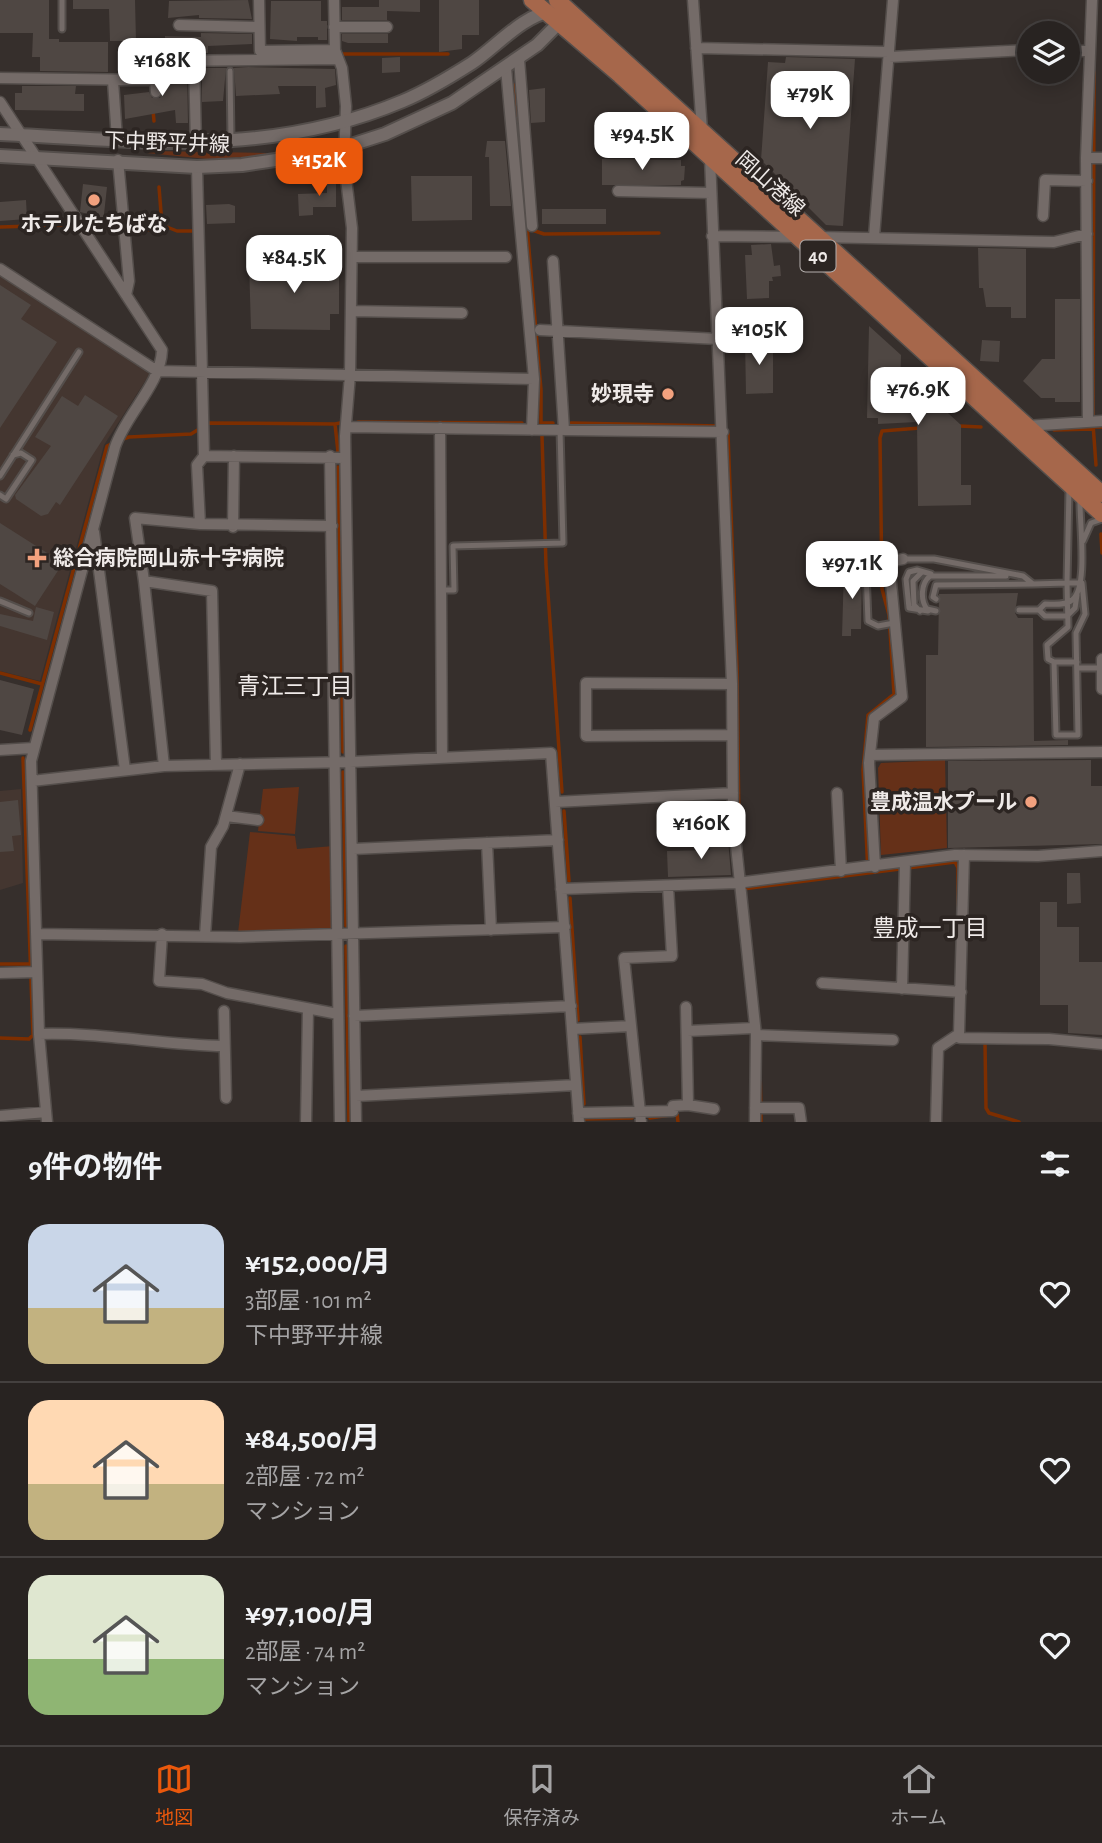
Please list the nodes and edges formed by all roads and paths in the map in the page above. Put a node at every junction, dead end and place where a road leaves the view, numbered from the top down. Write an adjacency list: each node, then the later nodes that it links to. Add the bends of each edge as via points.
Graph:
1 (62, 0): 13 (lane)
2 (259, 0): 10 (street)
3 (334, 0): 11 (street)
4 (532, 0): 8 (main road, 岡山港線 / 40)
5 (693, 0): 14 (street)
6 (893, 0): 17 (street)
7 (1092, 0): 18 (street)
8 (561, 9): 19 (street, 下中野平井線); 28 (street, 下中野平井線, via 521,25 436,85); 29 (main road, 岡山港線 / 40); 37 (main road, 岡山港線 / 40)
9 (179, 25): 10 (street)
10 (259, 27): 16 (street, via 260,51)
11 (334, 27): 12 (street); 16 (street)
12 (387, 27)
13 (62, 29)
14 (696, 48): 17 (street); 29 (street)
15 (1017, 50): 17 (street)
16 (336, 54): 20 (street); 28 (street)
17 (889, 55): 51 (street)
18 (1094, 55): 38 (street)
19 (519, 59): 21 (street, 下中野平井線); 46 (street)
20 (194, 61): 25 (street, via 158,62); 34 (street)
21 (506, 68): 35 (street, 下中野平井線, via 426,116); 66 (street)
22 (230, 71): 33 (lane)
23 (0, 78): 24 (street)
24 (113, 80): 25 (street); 32 (street)
25 (152, 80): 26 (street)
26 (156, 92)
27 (0, 102): 31 (street)
28 (346, 122): 33 (street, 下中野平井線, via 291,136); 35 (street)
29 (702, 131): 50 (main road, 岡山港線 / 40)
30 (0, 134): 31 (street, 下中野平井線)
31 (21, 135): 32 (street, 下中野平井線); 39 (street)
32 (117, 139): 34 (street, 下中野平井線)
33 (231, 142): 34 (street, 下中野平井線)
34 (196, 144)
35 (345, 148): 41 (street, 下中野平井線, via 268,162); 52 (street)
36 (0, 156): 39 (street, 下中野平井線)
37 (709, 158): 44 (street); 49 (main road, 岡山港線 / 40)
38 (1095, 158): 42 (street)
39 (36, 159): 40 (street, 下中野平井線); 56 (street)
40 (118, 160): 41 (street, 下中野平井線); 56 (street, via 129,281)
41 (197, 167): 64 (street)
42 (1087, 181): 45 (street, via 1045,180); 47 (street)
43 (618, 191): 44 (street)
44 (711, 194): 48 (street)
45 (1043, 216)
46 (532, 226)
47 (1087, 234): 51 (street, via 1054,242); 67 (street)
48 (712, 236): 49 (street); 61 (street)
49 (796, 237): 50 (street); 73 (main road, 岡山港線 / 40)
50 (819, 237): 51 (street); 73 (main road, 岡山港線 / 40)
51 (874, 237)
52 (352, 257): 53 (street); 57 (street)
53 (506, 257)
54 (553, 261): 60 (street)
55 (0, 269): 63 (street)
56 (126, 295): 63 (street, via 162,350)
57 (351, 311): 58 (street); 65 (street)
58 (462, 313)
59 (540, 330): 60 (street)
60 (560, 330): 61 (street); 72 (street)
61 (718, 339): 74 (street)
62 (79, 352): 75 (lane)
63 (157, 371): 64 (street); 85 (street, via 117,442)
64 (201, 374): 65 (street); 76 (street)
65 (350, 375): 66 (street); 69 (street)
66 (534, 380): 71 (street)
67 (1088, 421): 68 (street); 73 (street)
68 (1102, 421)
69 (348, 427): 70 (street); 79 (street)
70 (440, 428): 71 (street); 98 (street)
71 (532, 430): 72 (street)
72 (562, 430): 74 (street); 98 (lane, via 563,543 453,546 454,590)
73 (1021, 430): 81 (main road, 岡山港線 / 40)
74 (723, 432): 111 (street)
75 (13, 455): 80 (lane); 83 (lane, via 20,453 32,460 6,499)
76 (204, 456): 77 (street); 86 (street, via 197,465)
77 (234, 456): 78 (street); 88 (street)
78 (330, 456): 79 (street); 87 (street)
79 (345, 458): 122 (street)
80 (0, 475)
81 (1078, 486): 82 (main road, 岡山港線 / 40); 84 (main road, 岡山港線 / 40); 89 (lane); 95 (lane)
82 (1102, 494)
83 (0, 495)
84 (1102, 516): 89 (lane, via 1087,528)
85 (93, 524): 115 (street); 126 (street)
86 (200, 524): 88 (street); 94 (street, via 135,518)
87 (332, 526): 88 (street); 121 (street)
88 (233, 527)
89 (1082, 546): 96 (lane)
90 (903, 559): 93 (lane, via 934,559); 107 (street, via 889,562)
91 (866, 572): 107 (lane, via 867,621 878,626)
92 (933, 574): 92 (lane, via 923,586 924,603 934,611 912,611 906,579 912,570); 93 (lane)
93 (1023, 576): 97 (lane)
94 (144, 581): 124 (street, via 212,591); 125 (street)
95 (1067, 583): 96 (lane); 97 (lane); 102 (lane)
96 (1082, 583): 99 (lane); 110 (lane, via 1085,614 1076,633)
97 (1033, 584): 100 (lane, via 936,585)
98 (441, 590): 120 (street)
99 (1078, 592): 102 (lane); 106 (lane, via 1075,608)
100 (936, 599)
101 (0, 601): 105 (lane)
102 (1067, 603): 104 (lane, via 1045,604); 106 (lane)
103 (1019, 610): 104 (lane)
104 (1038, 610): 106 (lane, via 1045,616)
105 (29, 613)
106 (1068, 615): 108 (lane, via 1068,627 1047,645 1048,659)
107 (896, 623): 119 (street, via 902,696 874,718)
108 (1054, 662): 110 (lane); 113 (lane, via 1056,735)
109 (1101, 664): 110 (lane); 112 (street)
110 (1077, 665): 113 (lane)
111 (732, 684): 114 (street); 114 (street, via 586,683 586,736)
112 (1102, 689)
113 (1078, 734): 118 (lane)
114 (732, 735): 128 (street)
115 (33, 748): 116 (street); 127 (street)
116 (0, 750)
117 (1102, 751): 118 (street)
118 (1079, 752): 119 (street)
119 (870, 755): 139 (street)
120 (442, 757): 122 (street); 130 (street, via 551,753)
121 (336, 762): 122 (street); 123 (street); 149 (street)
122 (350, 762): 135 (street)
123 (240, 764): 124 (street); 131 (street)
124 (216, 765): 125 (street)
125 (163, 766): 126 (street)
126 (125, 770): 127 (street)
127 (32, 781): 146 (street)
128 (733, 793): 130 (street); 141 (street)
129 (837, 793): 140 (street)
130 (555, 802): 133 (street)
131 (226, 816): 132 (street); 148 (street, via 211,847)
132 (258, 820)
133 (558, 840): 134 (street); 143 (street)
134 (487, 843): 135 (street); 145 (street)
135 (353, 849): 150 (street)
136 (1102, 851): 137 (street)
137 (964, 855): 138 (street); 155 (street)
138 (905, 866): 139 (street); 154 (street)
139 (870, 867): 140 (street)
140 (841, 871): 141 (street)
141 (741, 883): 142 (street); 165 (street)
142 (668, 886): 143 (street); 162 (street, via 673,956 624,958)
143 (561, 889): 144 (street)
144 (565, 927): 145 (street); 156 (street)
145 (491, 930): 150 (street)
146 (36, 934): 147 (street); 152 (street)
147 (162, 934): 148 (street); 158 (street, via 159,981 202,984)
148 (205, 936): 149 (street)
149 (337, 936): 150 (street); 160 (street)
150 (352, 936): 161 (street)
151 (0, 972): 152 (street)
152 (33, 972): 166 (street)
153 (822, 983): 154 (street)
154 (902, 989): 155 (street)
155 (958, 992): 167 (street)
156 (571, 1006): 161 (street); 163 (street)
157 (686, 1007): 164 (street)
158 (308, 1009): 160 (street); 181 (street)
159 (224, 1011): 170 (street)
160 (338, 1014): 182 (street)
161 (354, 1016): 172 (street)
162 (631, 1026): 163 (street); 179 (street)
163 (572, 1029): 171 (street)
164 (687, 1031): 165 (street); 174 (street)
165 (757, 1033): 168 (street); 175 (street)
166 (39, 1034): 170 (street); 178 (street)
167 (957, 1035): 169 (street); 186 (street, via 938,1048)
168 (893, 1040)
169 (1102, 1044)
170 (224, 1046): 173 (street)
171 (576, 1085): 172 (street); 180 (street)
172 (356, 1096): 183 (street)
173 (226, 1098)
174 (688, 1105): 176 (street); 179 (street)
175 (759, 1108): 184 (street); 185 (street, via 799,1108)
176 (714, 1109)
177 (0, 1116): 178 (street)
178 (47, 1117)
179 (641, 1117): 180 (street)
180 (578, 1118)
181 (306, 1122)
182 (340, 1122)
183 (356, 1122)
184 (755, 1122)
185 (801, 1122)
186 (936, 1122)

